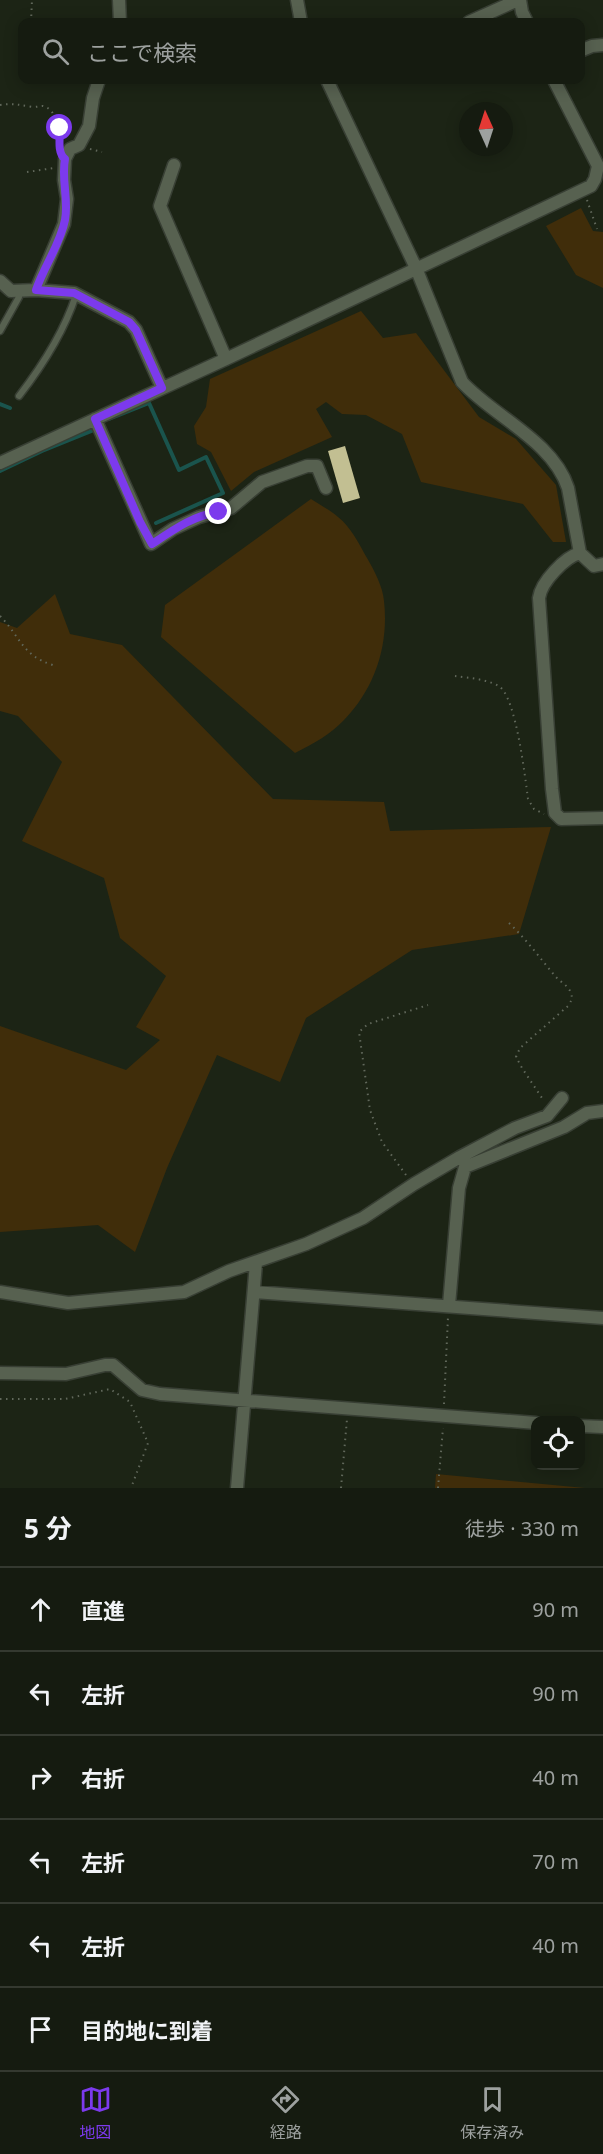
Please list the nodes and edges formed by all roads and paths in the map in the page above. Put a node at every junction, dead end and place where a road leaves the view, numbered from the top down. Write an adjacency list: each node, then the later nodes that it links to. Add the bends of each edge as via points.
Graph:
1 (32, 0): 5 (path)
2 (119, 0): 6 (street)
3 (297, 0): 7 (street)
4 (519, 0): 8 (street); 9 (street)
5 (31, 18)
6 (120, 18)
7 (300, 18)
8 (478, 18)
9 (525, 18)
10 (603, 45): 11 (street)
11 (585, 49)
12 (98, 84): 16 (street, via 89,126)
13 (329, 84): 21 (street)
14 (556, 84): 19 (street, via 598,166 595,180)
15 (0, 105): 16 (path, via 21,103 49,110 60,128)
16 (64, 163): 18 (path); 24 (street, via 64,224)
17 (174, 165): 27 (street, via 160,206)
18 (27, 172)
19 (583, 190): 20 (path); 21 (street)
20 (597, 229)
21 (416, 268): 27 (street); 33 (street, via 462,382 554,461 565,479)
22 (0, 281): 23 (street, via 11,291)
23 (19, 290): 24 (street); 26 (lane)
24 (36, 290): 25 (street)
25 (76, 294): 28 (street, via 129,322); 29 (lane, via 62,333)
26 (0, 331)
27 (226, 359): 28 (street)
28 (162, 388): 30 (street)
29 (19, 396)
30 (95, 419): 31 (street); 32 (street, via 152,544 199,517 231,508 262,482 308,466 317,466)
31 (0, 463)
32 (326, 488)
33 (580, 553): 34 (street, via 594,566); 38 (street, via 572,555 544,584 539,598)
34 (603, 564)
35 (0, 616): 36 (path, via 27,651)
36 (53, 665)
37 (455, 676): 38 (path, via 498,685 505,692 516,727 528,799 534,809)
38 (555, 813): 39 (street, via 568,821)
39 (603, 818)
40 (509, 923): 43 (path, via 572,995 568,1006 520,1048 516,1057)
41 (428, 1005): 45 (path, via 368,1024 359,1032 370,1110 382,1142)
42 (562, 1098): 43 (street)
43 (551, 1110): 45 (street, via 547,1116 494,1138)
44 (603, 1111): 50 (street, via 587,1113 564,1127 465,1167 459,1188)
45 (414, 1184): 46 (street, via 363,1218)
46 (256, 1263): 47 (street); 48 (street, via 184,1292 68,1303)
47 (254, 1292): 50 (street); 54 (street)
48 (0, 1293): 49 (street)
49 (0, 1300)
50 (449, 1305): 51 (street); 56 (path)
51 (603, 1318)
52 (0, 1372): 54 (street, via 66,1374 113,1365 148,1392)
53 (0, 1399): 60 (path, via 65,1399 110,1389 130,1402 148,1443)
54 (245, 1400): 55 (street); 61 (street)
55 (348, 1409): 56 (street); 62 (path)
56 (444, 1417): 57 (street); 63 (path)
57 (531, 1423)
58 (585, 1426): 59 (street)
59 (603, 1427)
60 (131, 1488)
61 (237, 1488)
62 (341, 1488)
63 (438, 1488)

